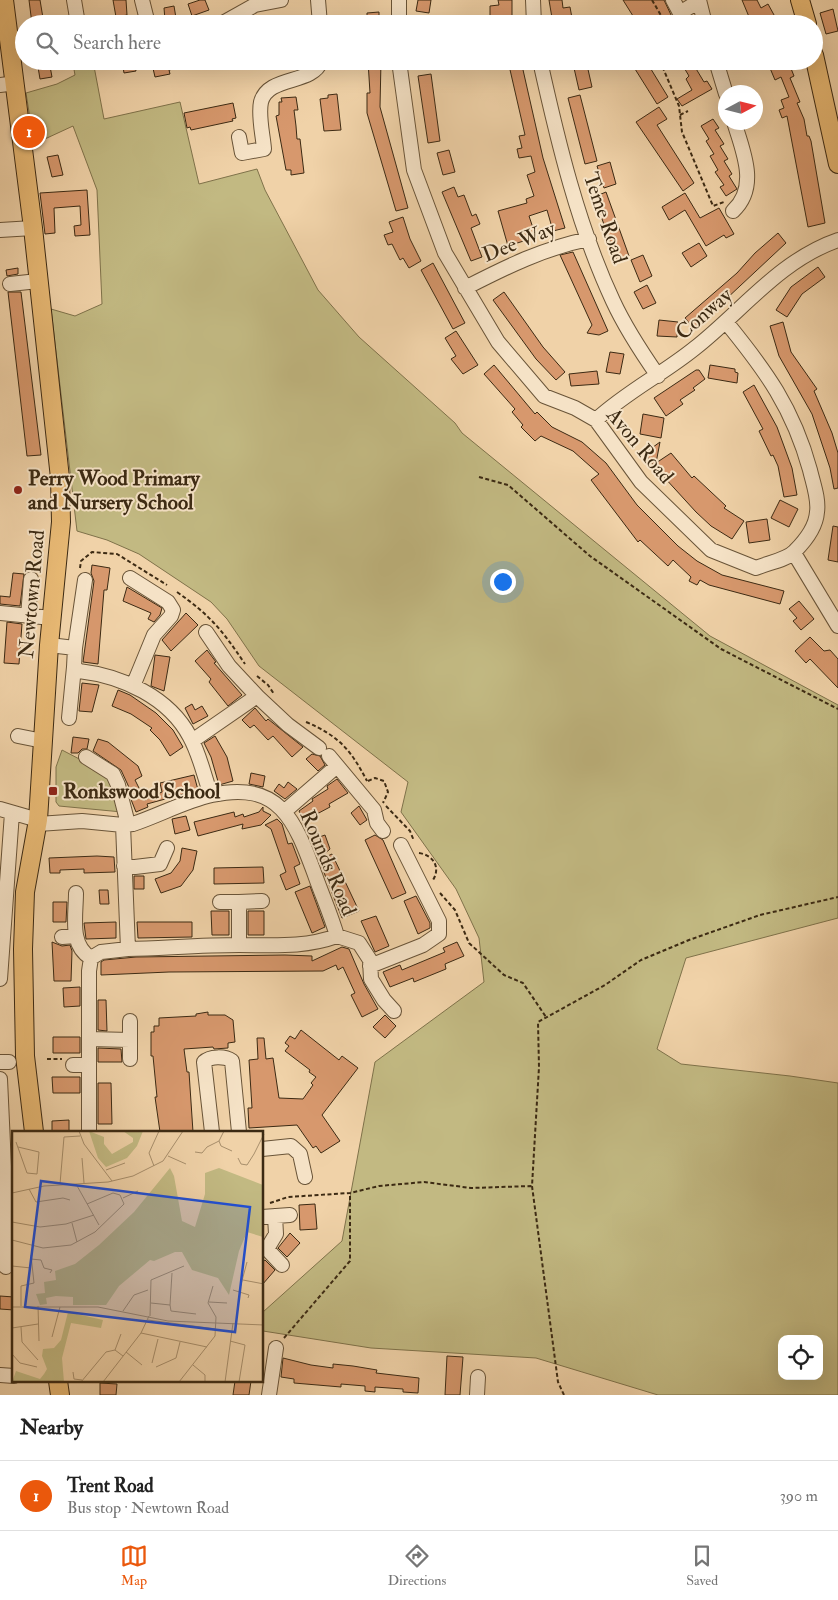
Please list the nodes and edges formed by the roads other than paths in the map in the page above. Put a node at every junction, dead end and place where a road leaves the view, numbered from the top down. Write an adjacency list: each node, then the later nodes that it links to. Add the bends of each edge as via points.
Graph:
1 (4, 0): 25 (main road, Newtown Road)
2 (74, 0): 12 (street)
3 (142, 0): 13 (street)
4 (282, 0): 11 (street)
5 (318, 0): 15 (street)
6 (398, 0): 16 (street)
7 (533, 0): 17 (street)
8 (673, 0): 10 (street, via 680,13)
9 (800, 0): 19 (main road)
10 (699, 1): 18 (street)
11 (254, 2): 14 (street)
12 (76, 15)
13 (146, 15)
14 (234, 15)
15 (319, 15)
16 (399, 15)
17 (534, 15)
18 (703, 15)
19 (804, 15)
20 (313, 70): 29 (street, via 267,92 262,101 264,149 242,158)
21 (400, 70): 38 (street, Avon Road, via 414,170 445,253)
22 (542, 70): 34 (street, Teme Road, via 574,195)
23 (719, 70): 26 (street)
24 (818, 70): 27 (main road)
25 (8, 84): 32 (main road, Newtown Road)
26 (723, 85)
27 (834, 128): 30 (main road)
28 (737, 130): 31 (street, via 746,158 748,184 742,203)
29 (239, 137)
30 (838, 164)
31 (733, 211)
32 (33, 228): 33 (street); 36 (main road, Newtown Road)
33 (0, 230)
34 (589, 239): 38 (street, Dee Way, via 557,245); 40 (street, Teme Road, via 613,302)
35 (838, 240): 39 (street, Conway, via 814,248 777,275)
36 (38, 281): 37 (street); 48 (main road, Newtown Road, via 60,478 61,522)
37 (10, 284)
38 (466, 288): 41 (street, Avon Road, via 498,342 544,396)
39 (726, 322): 40 (street, Conway); 42 (street, via 780,393 796,424 808,462 817,512 811,531)
40 (658, 376): 41 (street, Conway, via 612,405)
41 (596, 420): 42 (street, Avon Road, via 641,482 711,550 756,568)
42 (794, 553): 49 (street)
43 (31, 578): 47 (street)
44 (130, 578): 54 (street, via 168,602 173,610 154,635)
45 (85, 580): 52 (street)
46 (0, 613): 47 (street)
47 (28, 616): 48 (street)
48 (52, 618): 51 (main road, Newtown Road)
49 (838, 626)
50 (206, 632): 55 (street, via 229,666)
51 (49, 645): 52 (street); 58 (main road, Newtown Road)
52 (75, 648): 53 (street)
53 (74, 668): 54 (street); 56 (street)
54 (134, 686): 59 (street, via 172,711)
55 (257, 696): 59 (street); 61 (street)
56 (69, 718)
57 (18, 736): 58 (street)
58 (43, 741): 65 (main road, Newtown Road)
59 (192, 741): 62 (street)
60 (86, 757): 66 (street, via 113,774)
61 (328, 757): 63 (street); 67 (street, via 374,810)
62 (211, 796): 63 (street, Rounds Road, via 247,793 274,801); 66 (street, Rounds Road)
63 (285, 810): 75 (street, Rounds Road, via 303,843)
64 (6, 811): 65 (street, Rounds Road); 80 (street)
65 (38, 822): 66 (street, Rounds Road); 89 (main road, Newtown Road, via 25,892 23,949 25,1056)
66 (126, 825): 70 (street)
67 (383, 831)
68 (401, 845): 79 (street, via 439,921 439,934)
69 (167, 848): 70 (street, via 160,864 135,868)
70 (124, 866): 77 (street)
71 (76, 893): 78 (street, via 69,936 82,953)
72 (262, 901): 74 (street)
73 (220, 902): 74 (street)
74 (239, 902): 76 (street)
75 (337, 936): 76 (street, via 279,947); 79 (street, Rounds Road, via 360,943)
76 (239, 945): 77 (street)
77 (128, 949): 78 (street, via 106,951)
78 (91, 958): 83 (street)
79 (370, 966): 81 (street, Rounds Road, via 371,979)
80 (0, 979)
81 (394, 1011)
82 (130, 1021): 84 (street)
83 (89, 1039): 84 (street); 87 (street)
84 (130, 1040): 85 (street)
85 (130, 1059)
86 (73, 1065): 87 (street)
87 (88, 1065): 90 (street)
88 (0, 1079): 98 (street)
89 (34, 1131)
90 (89, 1131)
91 (212, 1131): 92 (street, via 204,1062 208,1058 232,1061)
92 (239, 1131)
93 (264, 1149): 94 (street, via 291,1146 300,1154)
94 (305, 1177)
95 (267, 1213): 96 (street); 97 (street, via 276,1234 267,1249)
96 (290, 1215)
97 (282, 1265)
98 (7, 1267)
99 (276, 1348): 102 (street)
100 (478, 1377): 104 (street)
101 (58, 1382): 103 (main road)
102 (273, 1394)
103 (60, 1395)
104 (477, 1395)

